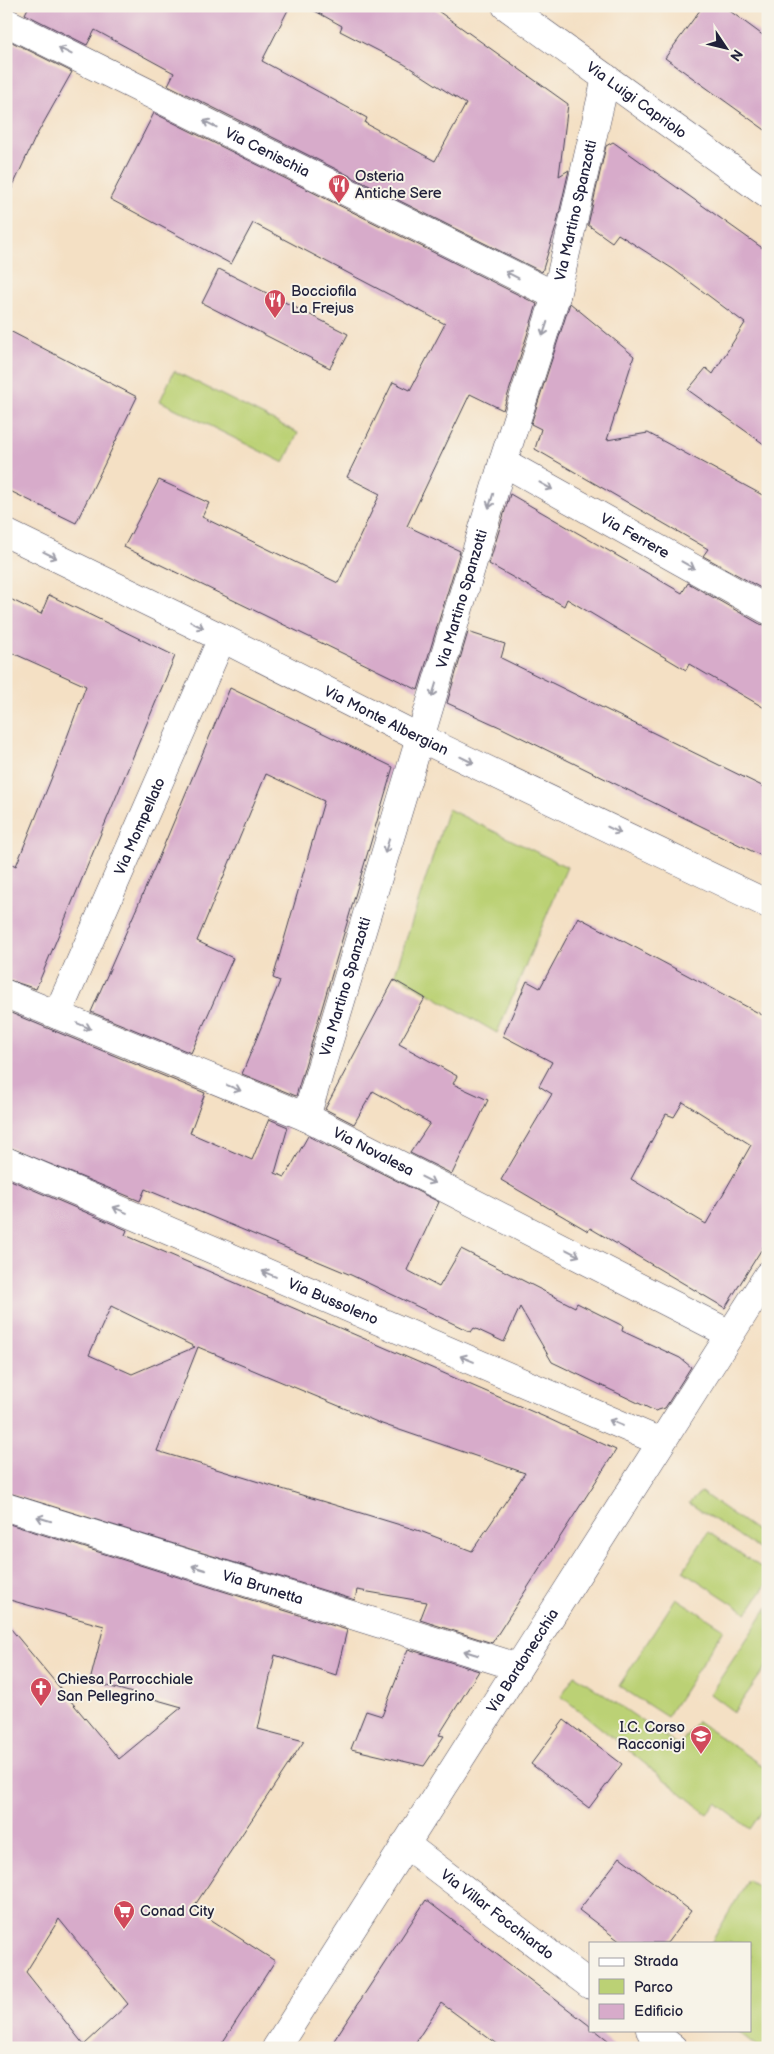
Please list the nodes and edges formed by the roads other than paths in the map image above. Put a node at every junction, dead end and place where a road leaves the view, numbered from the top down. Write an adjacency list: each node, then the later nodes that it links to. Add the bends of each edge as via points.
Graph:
1 (506, 6): 3 (street, Via Luigi Capriolo)
2 (6, 22): 5 (street, Via Cenischia, one-way to 2)
3 (606, 78): 4 (street, Via Luigi Capriolo); 5 (street, Via Martino Spanzotti)
4 (768, 195)
5 (556, 296): 6 (street, Via Martino Spanzotti, one-way to 6)
6 (503, 462): 8 (street, Via Ferrere, one-way to 8); 10 (street, Via Martino Spanzotti, one-way to 10)
7 (6, 533): 9 (street, Via Monte Albergian, one-way to 9)
8 (768, 610)
9 (222, 638): 10 (street, Via Monte Albergian); 13 (street, Via Mompellato)
10 (420, 737): 11 (street, Via Monte Albergian, one-way to 11); 14 (street, Via Martino Spanzotti, one-way to 14)
11 (768, 904)
12 (6, 994): 13 (street, Via Novalesa)
13 (57, 1015): 14 (street, Via Novalesa, one-way to 14)
14 (306, 1117): 17 (street, Via Novalesa, one-way to 17)
15 (6, 1161): 18 (street, Via Bussoleno, one-way to 15)
16 (768, 1275): 17 (street, Via Bardonecchia)
17 (730, 1334): 18 (street, Via Bardonecchia)
18 (661, 1442): 20 (street, Via Bardonecchia)
19 (6, 1507): 20 (street, Via Brunetta, one-way to 19)
20 (518, 1667): 21 (street, Via Bardonecchia)
21 (405, 1844): 22 (street, Via Villar Focchiardo); 24 (street, Via Bardonecchia)
22 (589, 1984)
23 (653, 2032): 25 (street)
24 (276, 2048)
25 (673, 2048)

